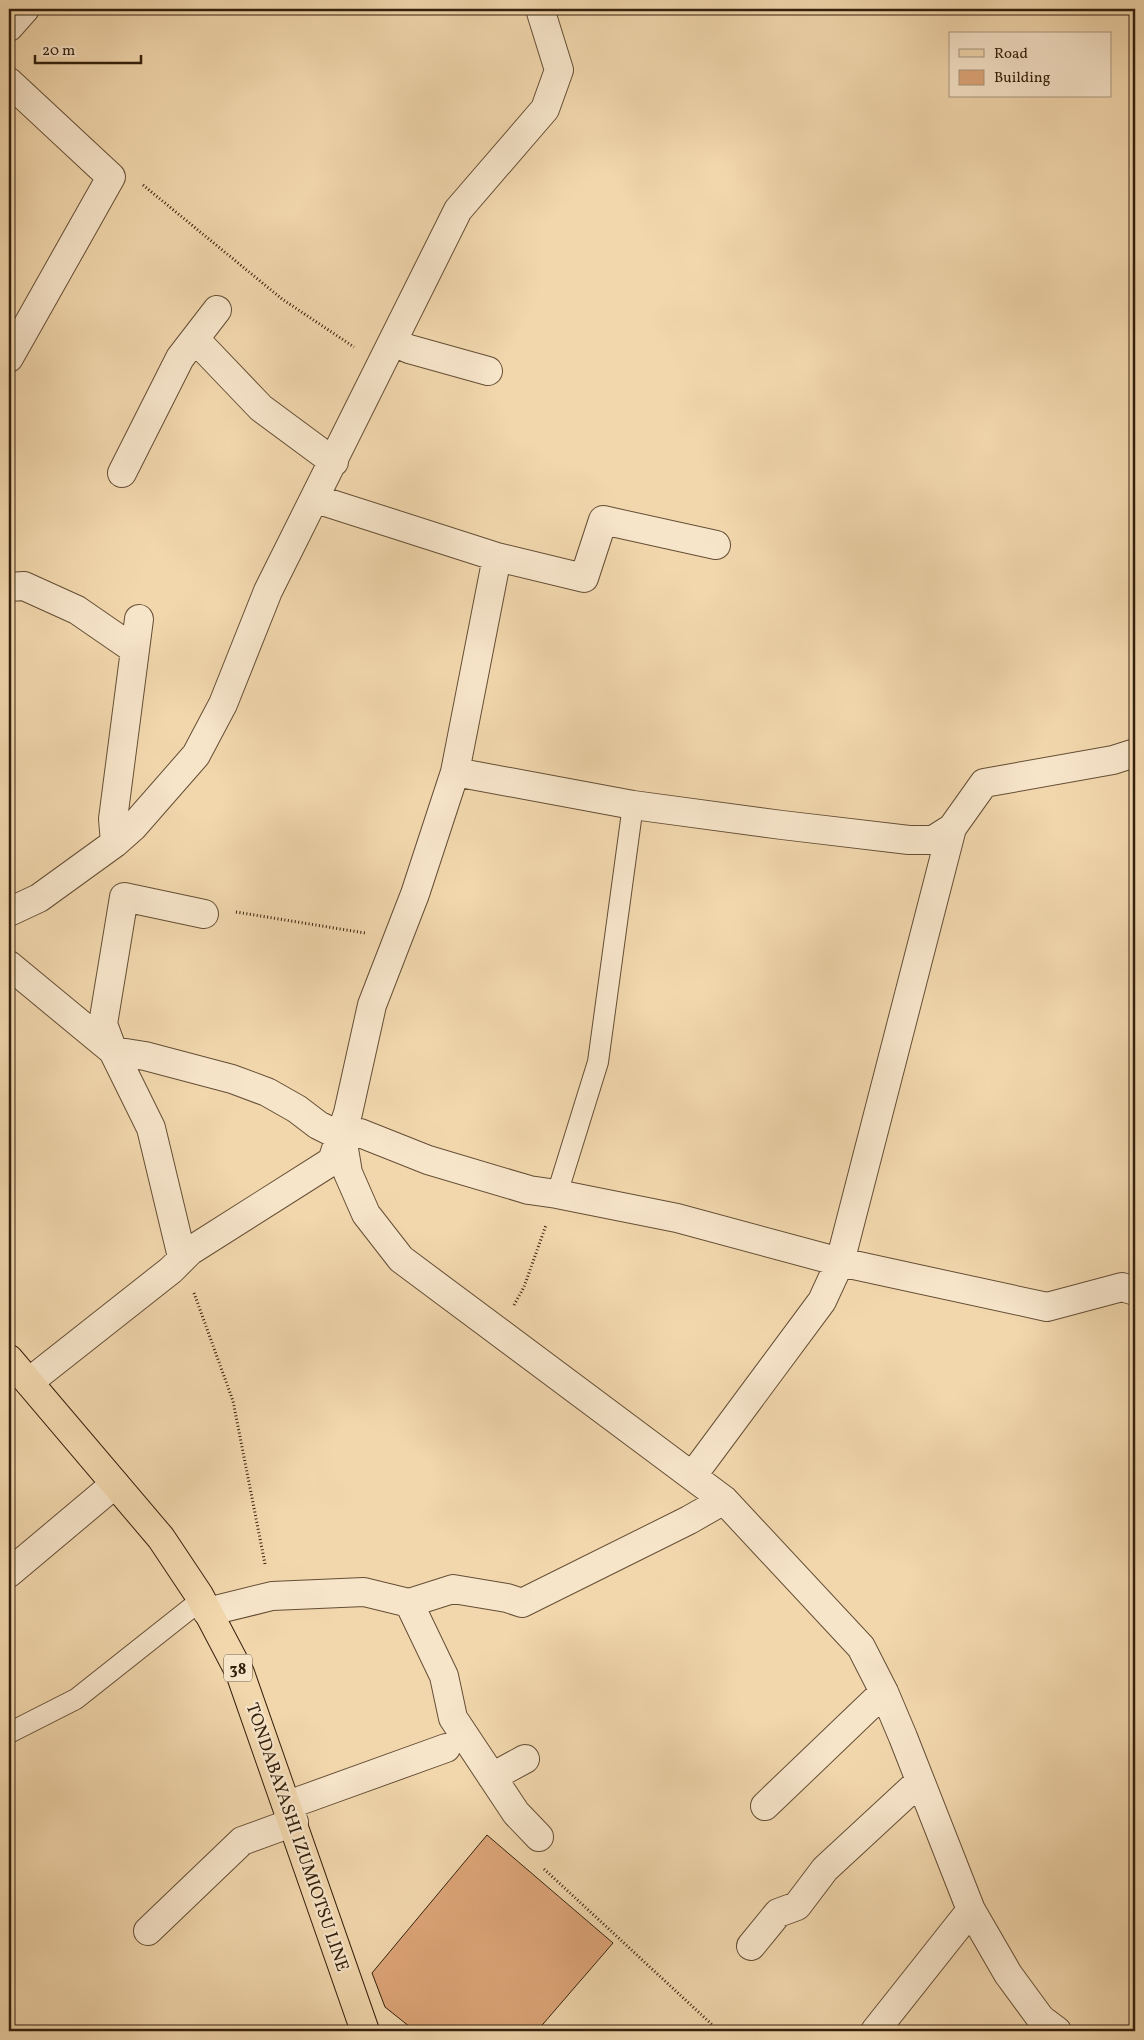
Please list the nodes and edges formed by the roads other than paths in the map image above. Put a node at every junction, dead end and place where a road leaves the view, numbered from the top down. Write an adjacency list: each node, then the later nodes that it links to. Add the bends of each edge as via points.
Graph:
1 (25, 9): 3 (street)
2 (540, 9): 7 (street, via 559,70 545,109 458,210)
3 (9, 27)
4 (9, 82): 8 (street, via 111,177)
5 (217, 310): 6 (street)
6 (195, 339): 10 (street, via 261,408); 11 (street, via 180,358)
7 (387, 354): 9 (street, via 410,349); 10 (street)
8 (9, 358)
9 (488, 371)
10 (334, 462): 12 (street)
11 (122, 473)
12 (316, 499): 14 (street); 22 (street, via 268,591 223,704 196,755)
13 (716, 545): 14 (street, via 603,520 584,578)
14 (497, 557): 19 (street)
15 (9, 587): 17 (street, via 24,586 76,610)
16 (139, 619): 17 (street)
17 (135, 650): 22 (street, via 113,819)
18 (1135, 753): 21 (street, via 1113,760 984,783)
19 (455, 772): 20 (street); 27 (street, via 415,894 372,1005)
20 (633, 805): 21 (street, via 909,840 933,840); 28 (lane, via 598,1062)
21 (952, 828): 30 (street)
22 (115, 843): 23 (street, via 39,898)
23 (9, 912)
24 (204, 914): 26 (street, via 124,897 103,1024)
25 (9, 965): 26 (street)
26 (113, 1051): 27 (street, via 232,1078 267,1092); 29 (street, via 151,1128)
27 (342, 1137): 28 (street, via 360,1133 428,1160 529,1190); 29 (street, via 332,1160); 34 (street, via 348,1173 366,1214 400,1259)
28 (557, 1194): 30 (street, via 677,1218)
29 (182, 1257): 33 (street, via 171,1270)
30 (840, 1262): 31 (street, via 1047,1307 1122,1286); 34 (street, via 822,1301)
31 (1135, 1291)
32 (9, 1359): 33 (main road, TONDABAYASHI IZUMIOTSU LINE / 38)
33 (29, 1382): 35 (main road, TONDABAYASHI IZUMIOTSU LINE / 38)
34 (693, 1476): 36 (street)
35 (115, 1484): 37 (street); 39 (main road, TONDABAYASHI IZUMIOTSU LINE / 38, via 161,1538)
36 (724, 1500): 38 (street, via 522,1603 454,1589); 40 (street, via 861,1647)
37 (9, 1573)
38 (409, 1603): 39 (street, via 364,1592 272,1596); 44 (street, via 444,1676 453,1718)
39 (204, 1606): 41 (lane, via 76,1699); 47 (main road, TONDABAYASHI IZUMIOTSU LINE / 38, via 240,1673)
40 (884, 1692): 45 (street); 46 (street)
41 (9, 1733)
42 (446, 1748): 47 (street)
43 (525, 1760): 44 (street)
44 (492, 1777): 48 (street, via 516,1813)
45 (919, 1782): 49 (street); 51 (street, via 825,1869 797,1906 778,1912)
46 (765, 1806)
47 (291, 1814): 50 (street, via 242,1841); 52 (main road, TONDABAYASHI IZUMIOTSU LINE / 38)
48 (539, 1837)
49 (971, 1910): 53 (street); 54 (street, via 1008,1974 1041,2019)
50 (148, 1931)
51 (751, 1946)
52 (365, 2031)
53 (875, 2031)
54 (1057, 2031)

